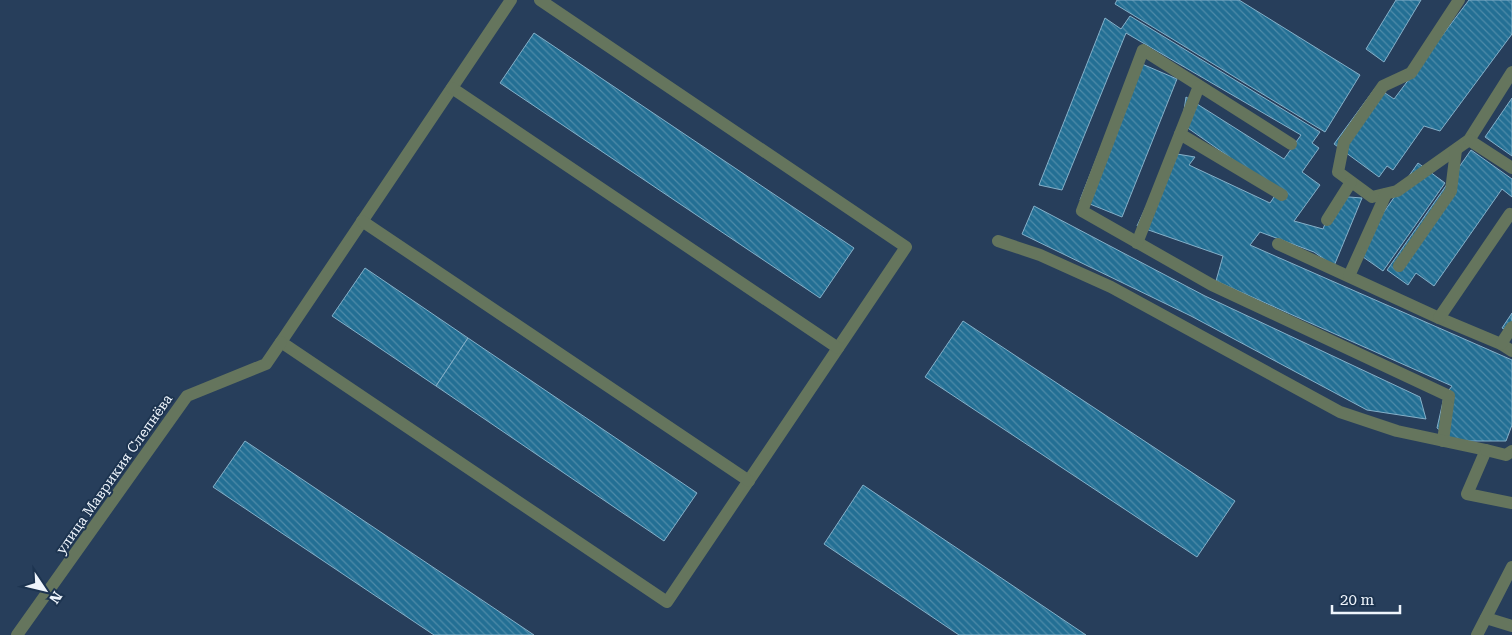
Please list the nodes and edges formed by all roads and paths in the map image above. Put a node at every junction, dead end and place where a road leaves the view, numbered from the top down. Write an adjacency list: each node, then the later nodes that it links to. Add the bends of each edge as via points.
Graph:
1 (511, 0): 6 (street, улица Маврикия Слепнёва)
2 (540, 0): 27 (street, via 906,247)
3 (1459, 0): 12 (street, via 1411,72 1383,86 1344,142 1338,172)
4 (1512, 72): 8 (street)
5 (1199, 86): 7 (street); 9 (street); 19 (street, via 1143,50 1082,211)
6 (452, 88): 17 (street, улица Маврикия Слепнёва); 27 (street)
7 (1180, 134): 14 (street); 19 (street)
8 (1469, 140): 10 (street); 11 (street)
9 (1291, 144)
10 (1456, 150): 13 (street, via 1397,191); 21 (street, via 1452,191)
11 (1512, 168)
12 (1351, 182): 13 (street, via 1372,197); 16 (street)
13 (1386, 194): 22 (street)
14 (1282, 195)
15 (1512, 215): 23 (street)
16 (1327, 220)
17 (362, 221): 25 (street, улица Маврикия Слепнёва); 32 (street)
18 (998, 241): 29 (street, via 1040,255 1111,287 1340,412 1397,431)
19 (1137, 243): 29 (street, via 1212,285 1449,396)
20 (1278, 244): 22 (street)
21 (1399, 266)
22 (1349, 276): 23 (street)
23 (1439, 318): 26 (street)
24 (1512, 327): 26 (street)
25 (281, 342): 32 (street, via 667,602); 37 (street, улица Маврикия Слепнёва, via 266,364 187,396)
26 (1501, 344): 28 (street)
27 (838, 348): 32 (street)
28 (1512, 351)
29 (1443, 441): 30 (street)
30 (1486, 450): 31 (street, via 1506,455); 33 (street, via 1467,494)
31 (1512, 451)
32 (749, 480)
33 (1512, 503)
34 (1512, 566): 35 (street)
35 (1486, 618): 36 (street); 38 (street)
36 (1512, 626)
37 (17, 635)
38 (1477, 635)

